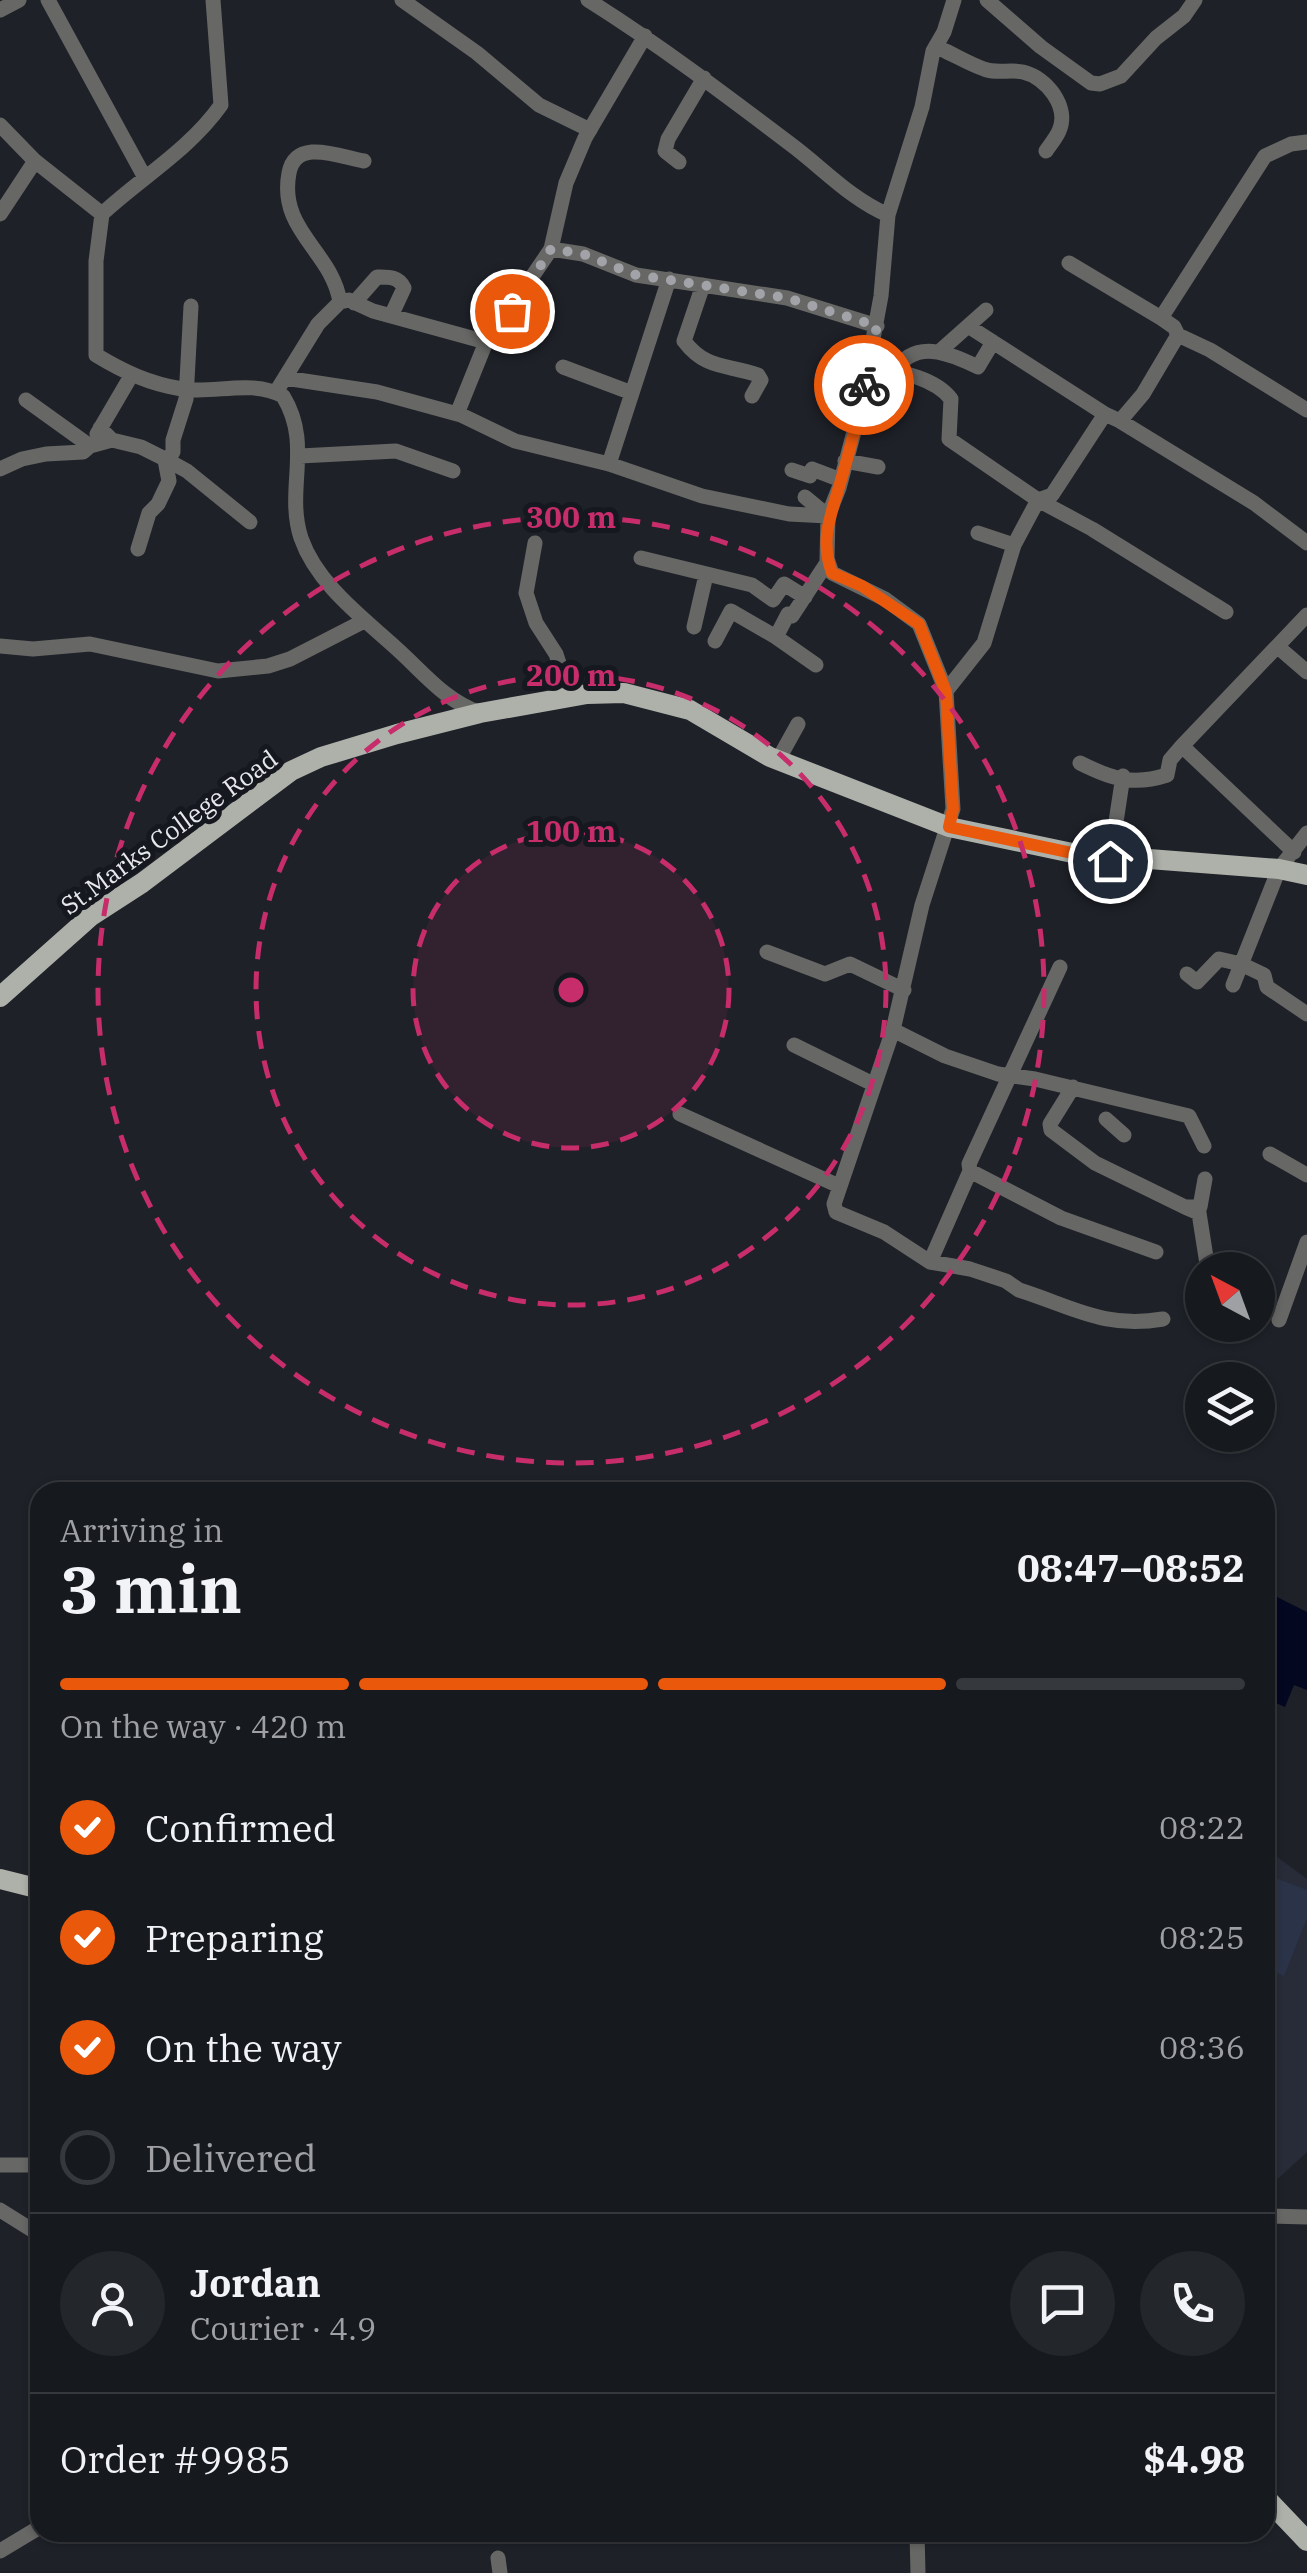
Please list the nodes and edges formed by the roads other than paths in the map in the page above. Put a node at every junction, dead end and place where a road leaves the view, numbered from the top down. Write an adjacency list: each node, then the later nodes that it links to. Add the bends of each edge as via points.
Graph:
1 (19, 0): 9 (street)
2 (48, 0): 20 (street)
3 (213, 0): 20 (street, via 221,104 176,155)
4 (402, 0): 14 (street, via 539,106)
5 (588, 0): 10 (street)
6 (954, 0): 11 (street)
7 (987, 0): 8 (street, via 1091,84 1120,76)
8 (1195, 0)
9 (0, 10)
10 (645, 36): 12 (street); 14 (street)
11 (933, 52): 16 (street, via 1046,82 1062,117); 23 (street)
12 (704, 78): 19 (street, via 668,140 666,151); 23 (street, via 845,191)
13 (0, 125): 17 (street)
14 (590, 130): 24 (street, via 566,183)
15 (1307, 142): 32 (street, via 1265,156)
16 (1046, 151)
17 (35, 161): 21 (street); 22 (street)
18 (364, 161): 28 (street, via 306,152 290,169 286,197 291,216)
19 (678, 162)
20 (144, 176): 22 (street)
21 (0, 214)
22 (102, 214): 42 (street, via 96,354)
23 (888, 214): 33 (street)
24 (551, 249): 26 (street); 36 (street, via 502,329)
25 (1070, 263): 32 (street)
26 (670, 279): 27 (street); 45 (street)
27 (702, 285): 33 (street, via 787,298); 46 (street, via 684,342 704,362 758,375)
28 (347, 303): 31 (street); 31 (street, via 377,277 390,276 404,288); 43 (street, via 318,324)
29 (190, 306): 44 (street)
30 (986, 310): 34 (street)
31 (391, 316): 36 (street)
32 (1162, 318): 35 (street)
33 (877, 326): 39 (street)
34 (968, 326): 37 (street); 38 (street)
35 (1178, 335): 48 (street); 50 (street, via 1143,394)
36 (486, 342): 49 (street)
37 (993, 342): 38 (street, via 978,366); 50 (street)
38 (941, 350): 41 (street, via 917,351)
39 (868, 366): 41 (street); 55 (street)
40 (564, 368): 45 (street)
41 (894, 372): 63 (street, via 943,390 950,400 949,439)
42 (130, 376): 44 (street); 51 (street)
43 (280, 385): 44 (street); 49 (street, via 377,392); 53 (street, via 298,430)
44 (184, 390): 54 (street, via 174,452)
45 (632, 393): 56 (street)
46 (752, 396)
47 (26, 400): 52 (street)
48 (1307, 410)
49 (461, 415): 56 (street, via 515,441)
50 (1112, 418): 63 (street, via 1052,495); 68 (street)
51 (106, 434): 52 (street); 54 (street)
52 (90, 446): 58 (street)
53 (300, 456): 60 (street, via 396,451); 77 (street, via 302,538 316,566)
54 (166, 460): 65 (street); 70 (street, via 169,481)
55 (846, 460): 57 (street); 61 (street)
56 (609, 464): 64 (street, via 702,496)
57 (878, 467)
58 (0, 469)
59 (792, 470): 61 (street)
60 (452, 471)
61 (841, 480): 64 (street)
62 (805, 497): 64 (street)
63 (1038, 500): 69 (street); 75 (street)
64 (828, 516): 72 (street)
65 (250, 522)
66 (978, 533): 69 (street)
67 (534, 543): 86 (street, via 526,593)
68 (1307, 543)
69 (1014, 546): 85 (street, via 984,643)
70 (138, 549)
71 (641, 558): 73 (street)
72 (828, 561): 74 (street); 85 (street, via 832,573 919,624)
73 (706, 575): 74 (street, via 752,585 773,600 784,584); 78 (street)
74 (805, 597): 79 (street)
75 (1226, 612)
76 (1307, 615): 82 (street)
77 (364, 622): 81 (street, via 290,659 218,672 90,644); 87 (street, via 453,702)
78 (694, 627)
79 (776, 637): 80 (street, via 731,612); 83 (street)
80 (715, 641)
81 (0, 646)
82 (1278, 647): 84 (street); 89 (street)
83 (816, 665)
84 (1307, 672)
85 (946, 692): 93 (street)
86 (570, 697): 87 (main road, St.Marks College Road); 90 (main road, St.Marks College Road, via 624,693 690,710)
87 (480, 714): 105 (main road, St.Marks College Road, via 359,745 291,771 91,916)
88 (798, 724): 90 (street)
89 (1182, 746): 92 (street, via 1167,774); 95 (street)
90 (778, 760): 93 (main road, St.Marks College Road)
91 (1080, 763): 92 (street)
92 (1123, 779): 96 (street)
93 (949, 827): 96 (main road, St.Marks College Road); 104 (street, via 922,905)
94 (1307, 834): 95 (street)
95 (1294, 852): 97 (street)
96 (1110, 861): 97 (main road, St.Marks College Road)
97 (1279, 869): 98 (main road, St.Marks College Road); 100 (street)
98 (1307, 875)
99 (767, 952): 104 (street, via 825,974 850,964)
100 (1241, 964): 102 (street, via 1219,958 1197,982); 103 (street); 106 (street, via 1264,975 1267,987)
101 (1060, 967): 109 (street)
102 (1187, 974)
103 (1233, 985)
104 (904, 990): 107 (street)
105 (0, 996)
106 (1307, 1014)
107 (893, 1030): 109 (street, via 945,1056); 110 (street)
108 (794, 1046): 110 (street)
109 (1010, 1074): 111 (street); 117 (street)
110 (873, 1084): 120 (street)
111 (1073, 1088): 115 (street, via 1189,1116); 121 (street, via 1050,1124 1055,1134 1095,1163)
112 (680, 1114): 120 (street)
113 (1106, 1120): 114 (street)
114 (1124, 1134)
115 (1204, 1146)
116 (1270, 1154): 118 (street)
117 (970, 1170): 123 (street, via 1061,1218); 125 (street)
118 (1307, 1175)
119 (1205, 1179): 121 (street, via 1200,1207)
120 (839, 1186): 125 (street, via 836,1212)
121 (1185, 1207): 124 (street, via 1198,1213)
122 (1307, 1242): 127 (street)
123 (1156, 1252)
124 (1205, 1252)
125 (930, 1262): 126 (street, via 970,1268 1113,1322)
126 (1163, 1319)
127 (1279, 1320)
128 (0, 1879): 129 (main road)
129 (30, 1886)
130 (0, 2164): 131 (street)
131 (30, 2165)
132 (0, 2210): 135 (street)
133 (1275, 2216): 134 (street)
134 (1307, 2217)
135 (30, 2230)
136 (1275, 2507): 138 (main road)
137 (30, 2534): 140 (street)
138 (1307, 2541)
139 (917, 2542): 141 (street)
140 (0, 2551)
141 (918, 2573)

